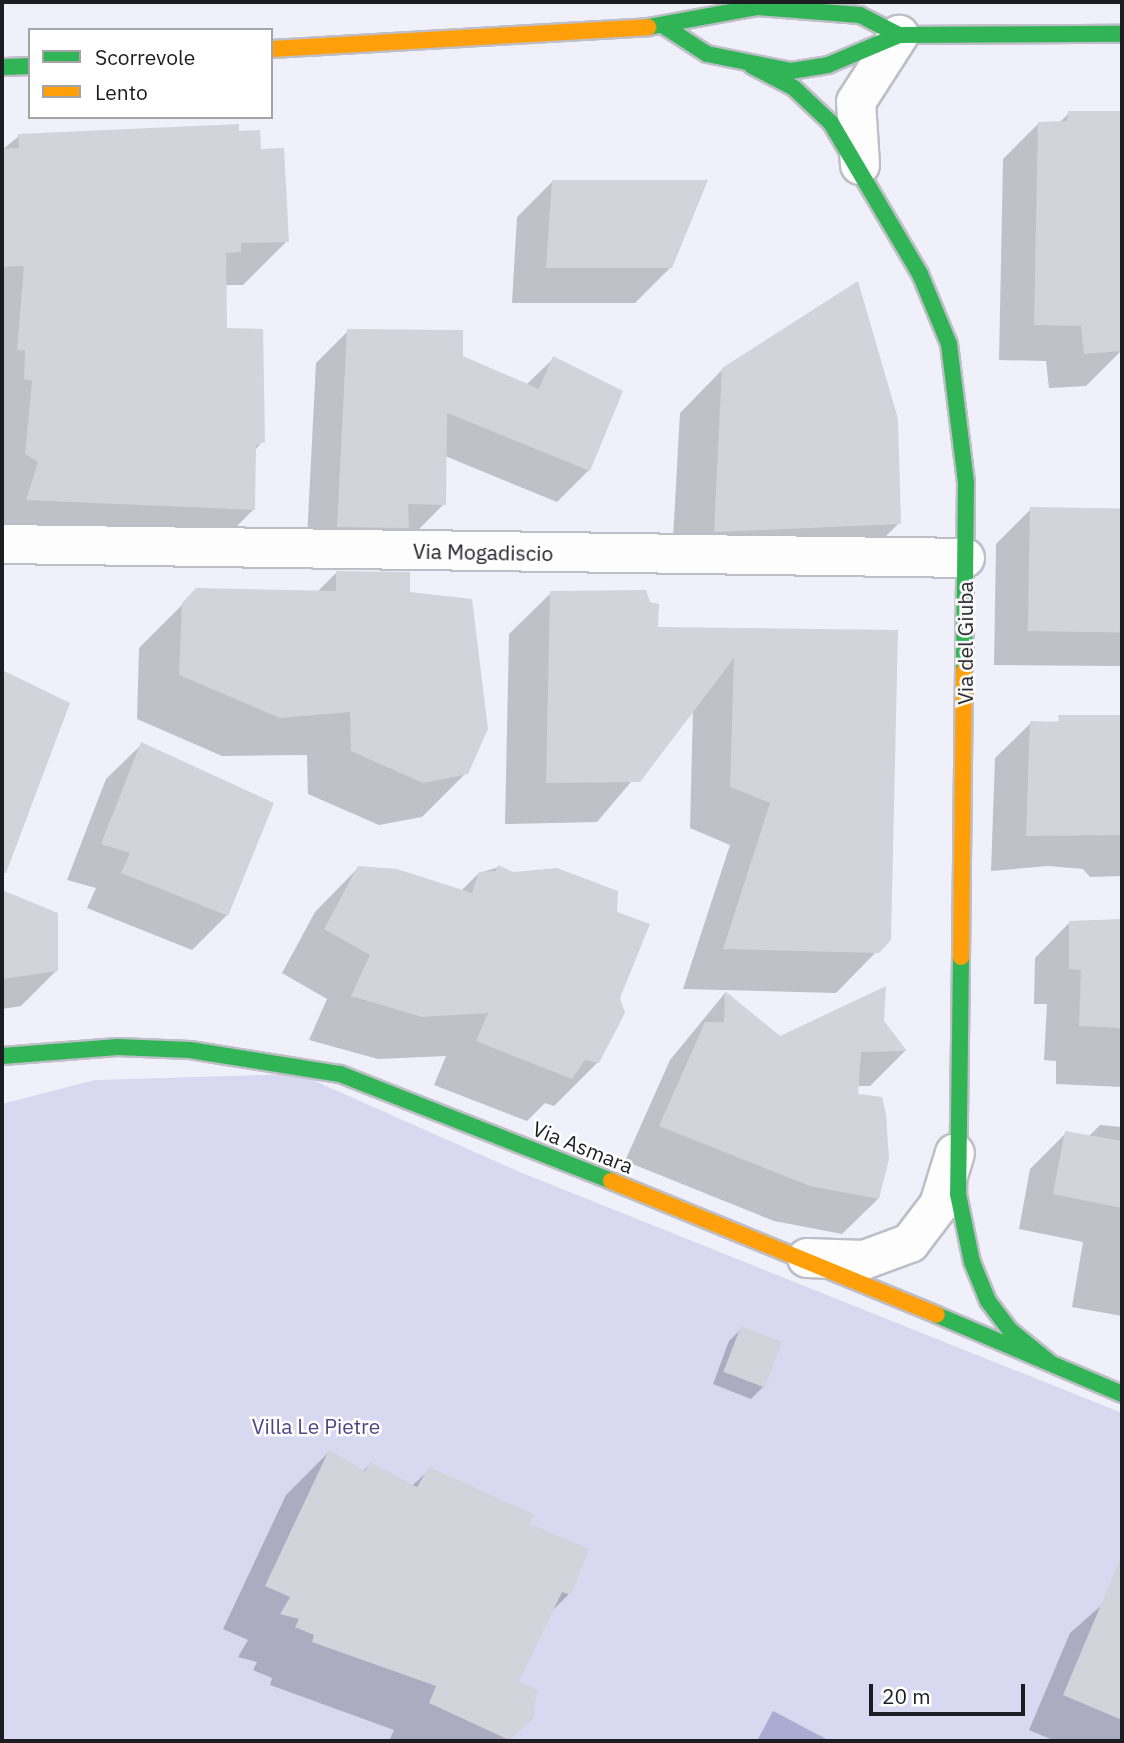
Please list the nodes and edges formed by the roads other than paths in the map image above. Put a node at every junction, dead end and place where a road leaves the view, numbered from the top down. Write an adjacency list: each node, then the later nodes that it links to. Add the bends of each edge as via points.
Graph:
1 (663, 14): 3 (street, via 787,7 871,18); 4 (street); 6 (street, via 707,54)
2 (1122, 34): 3 (street)
3 (900, 35): 6 (street, via 811,69); 8 (street, Via del Giuba, via 856,102)
4 (273, 49)
5 (28, 66): 7 (street)
6 (752, 66): 8 (street, Via del Giuba, via 813,104)
7 (2, 68)
8 (860, 165): 10 (street, Via del Giuba, via 920,274 949,344 962,429)
9 (2, 544): 10 (street, Via Mogadiscio)
10 (965, 558): 12 (street, Via del Giuba)
11 (2, 1056): 13 (street, Via Asmara, via 118,1047 190,1050 340,1074)
12 (958, 1144): 13 (street, Via del Giuba, via 939,1205 910,1243 864,1260); 14 (street, Via del Giuba, via 958,1194 980,1282 998,1317)
13 (805, 1258): 14 (street, Via Asmara)
14 (1049, 1362): 15 (street, Via Asmara)
15 (1122, 1394)

